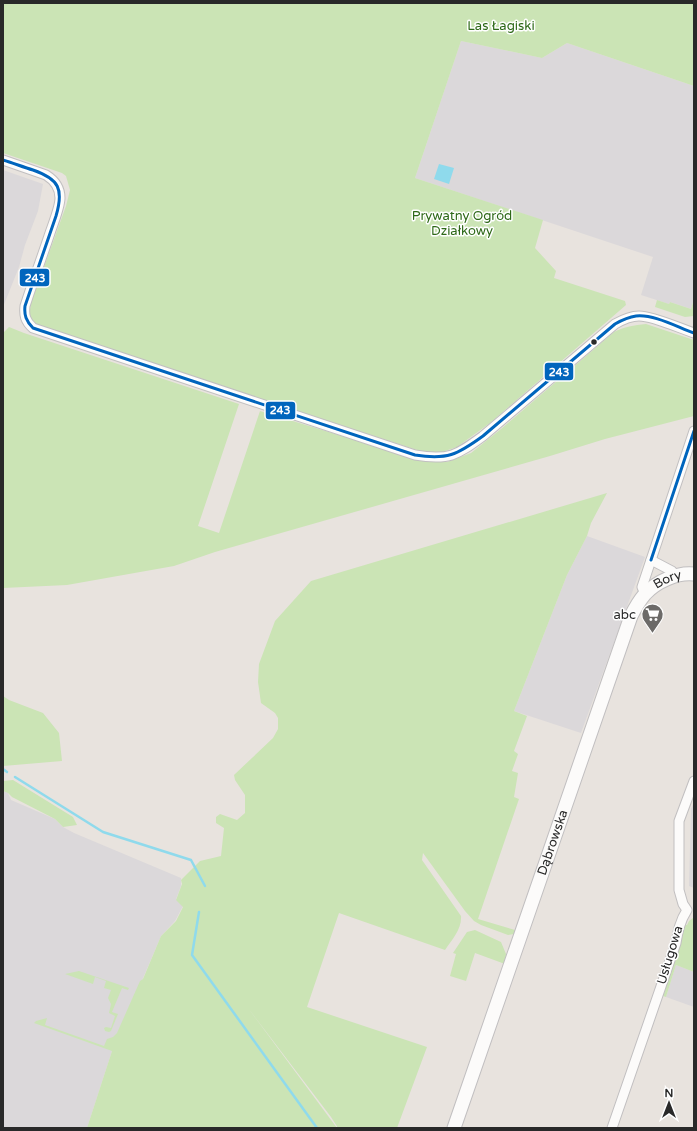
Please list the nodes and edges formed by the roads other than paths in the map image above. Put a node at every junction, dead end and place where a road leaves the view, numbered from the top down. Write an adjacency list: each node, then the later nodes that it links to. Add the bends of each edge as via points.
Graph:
1 (3, 160): 2 (street, via 46,175 57,186 60,198 25,306 25,317 33,328 415,455 438,458 464,450 622,320 640,316)
2 (694, 333)
3 (694, 431): 4 (street)
4 (651, 560): 6 (street, via 672,571); 7 (street, via 642,587)
5 (694, 574): 6 (street, Bory)
6 (675, 576): 7 (street, Bory)
7 (645, 594): 10 (street, Dąbrowska, via 631,616 620,645)
8 (694, 781): 9 (street, Usługowa, via 679,821 679,890 683,904)
9 (691, 909): 11 (street, Usługowa, via 679,925 676,943)
10 (454, 1128)
11 (612, 1128)

